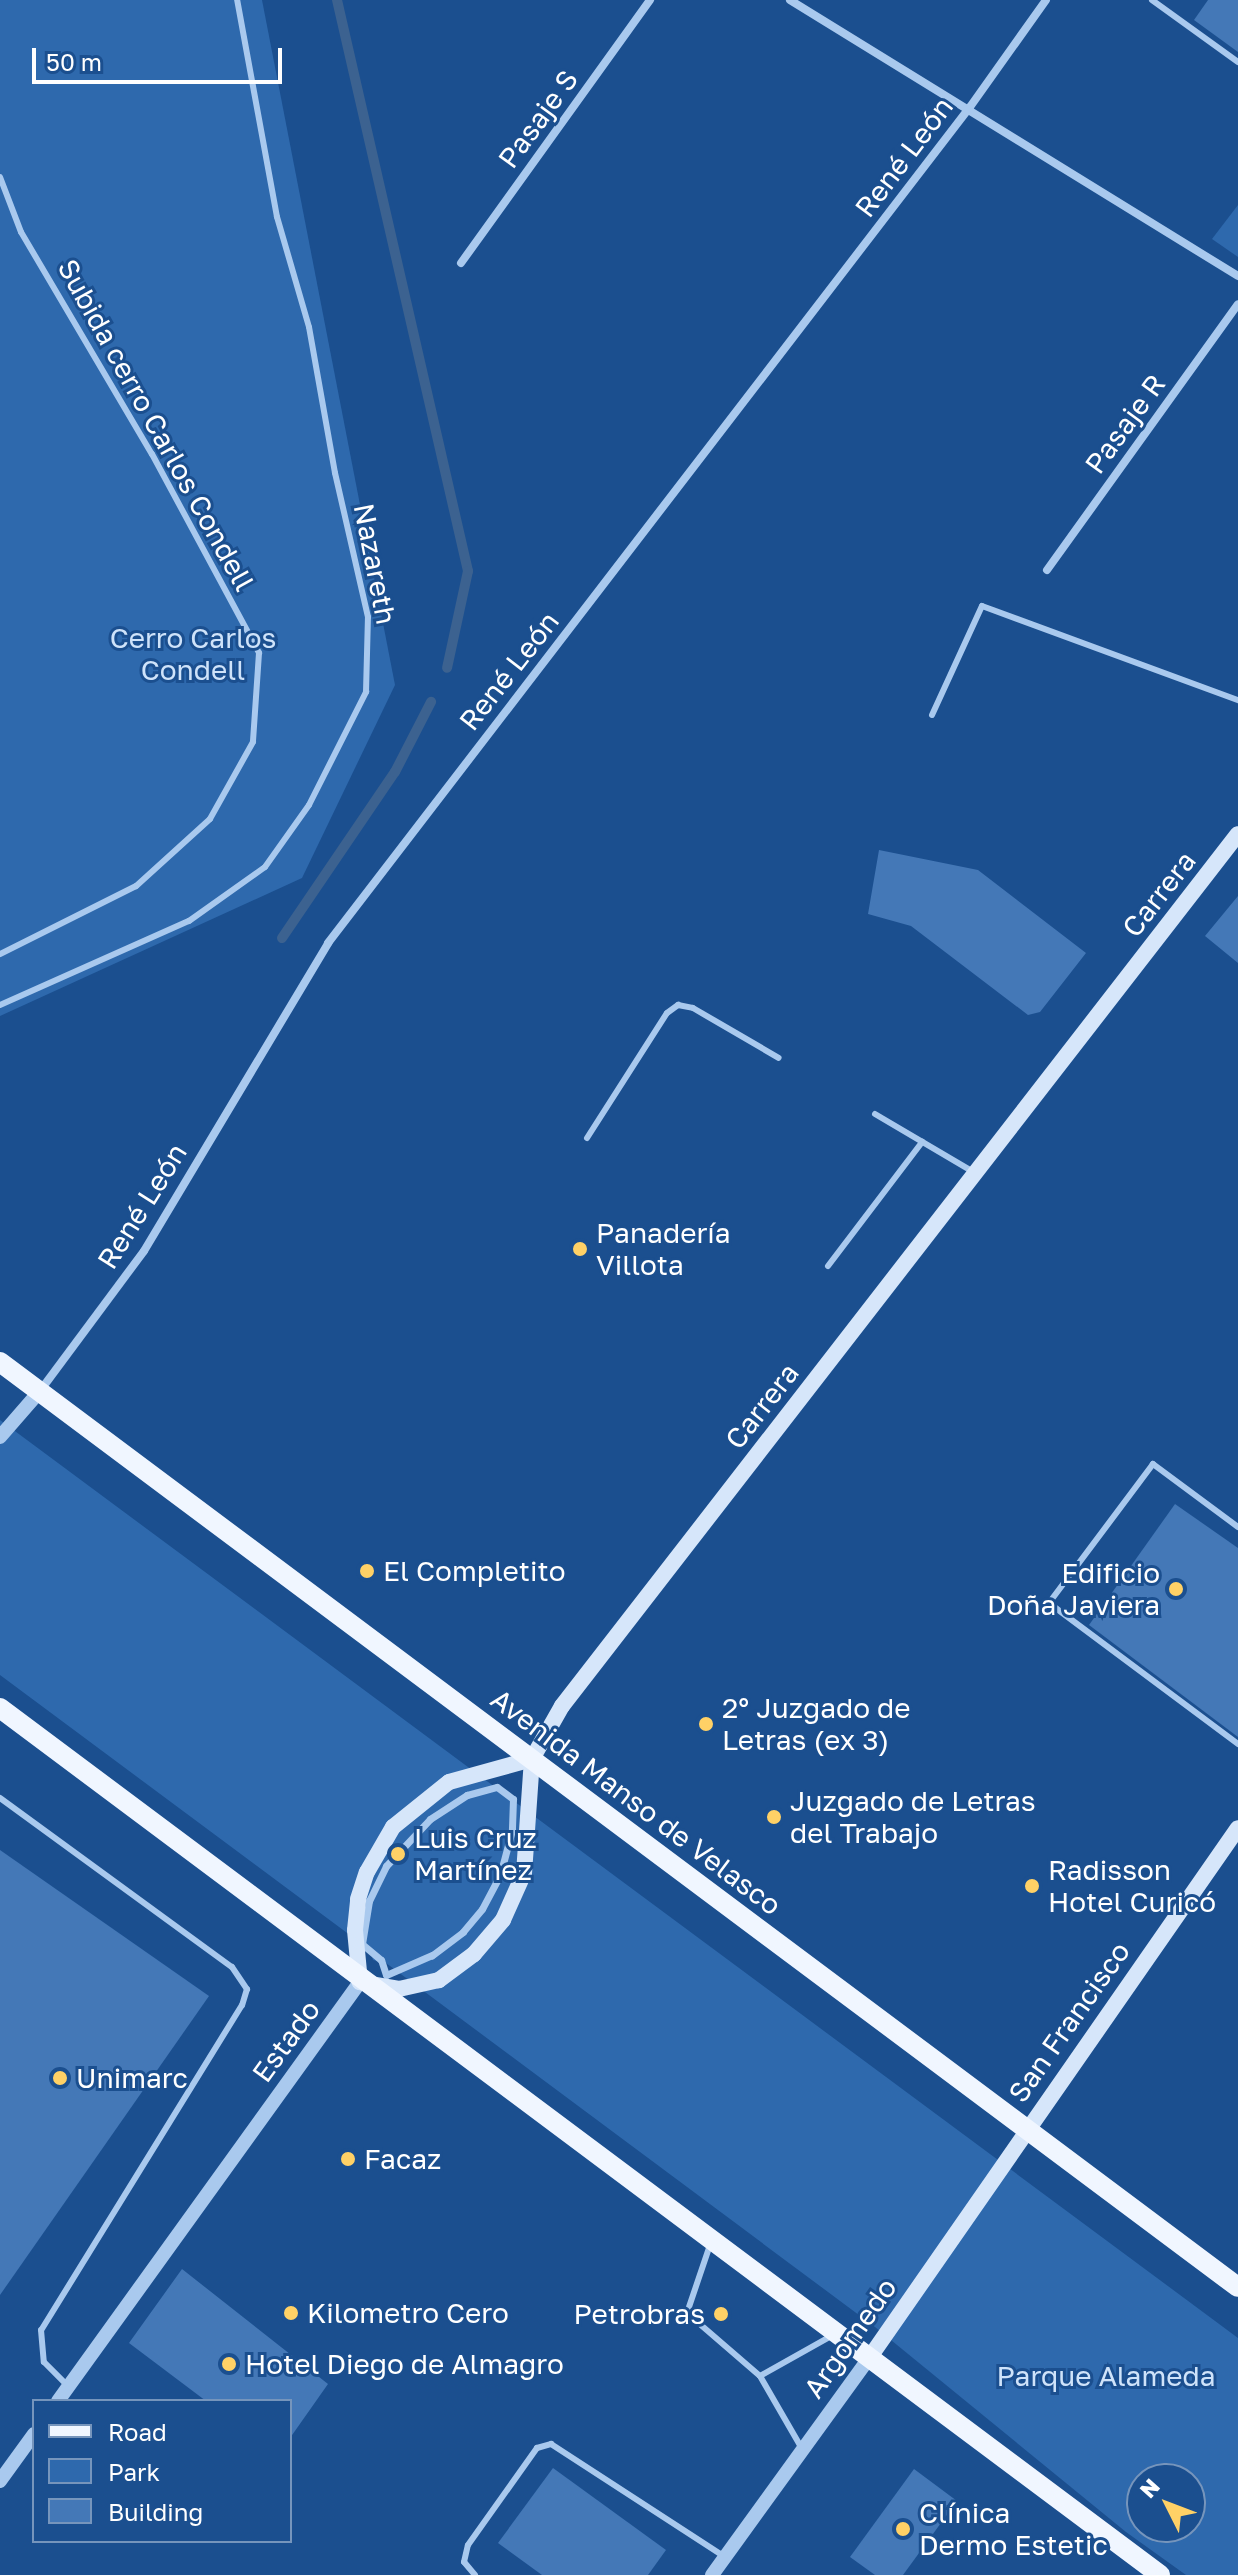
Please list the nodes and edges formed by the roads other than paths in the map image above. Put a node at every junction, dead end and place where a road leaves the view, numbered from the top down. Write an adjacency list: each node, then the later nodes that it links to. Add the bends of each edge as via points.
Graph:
1 (237, 0): 17 (lane, Nazareth, via 277,217 309,327 368,617 366,692 309,805 265,867 189,921)
2 (650, 0): 9 (street, Pasaje S)
3 (790, 0): 7 (street)
4 (1046, 0): 7 (street, René León)
5 (1152, 0): 6 (lane)
6 (1238, 62)
7 (970, 107): 10 (street); 25 (street, René León, via 328,943 144,1251)
8 (0, 177): 16 (lane, Subida cerro Carlos Condell, via 21,232 152,454 259,653 253,742 210,819 136,886)
9 (461, 263)
10 (1238, 276)
11 (1238, 304): 12 (street, Pasaje R)
12 (1047, 570)
13 (1238, 700): 14 (lane, via 982,606)
14 (932, 715)
15 (1238, 834): 22 (main road, Carrera)
16 (0, 954)
17 (0, 1005)
18 (779, 1058): 20 (lane, via 693,1008 678,1005 667,1013)
19 (875, 1114): 21 (lane)
20 (587, 1138)
21 (922, 1142): 22 (lane); 23 (lane)
22 (975, 1173): 30 (main road, Carrera, via 562,1706)
23 (828, 1266)
24 (0, 1362): 25 (main road, Avenida Manso de Velasco)
25 (40, 1391): 26 (street); 30 (main road, Avenida Manso de Velasco)
26 (0, 1437)
27 (1238, 1527): 29 (lane, via 1153,1464 1049,1603)
28 (0, 1708): 34 (main road)
29 (1238, 1744)
30 (532, 1759): 34 (main road, via 449,1782 393,1827 358,1899); 34 (main road, via 524,1873 503,1920 474,1954 439,1980 399,1989); 35 (main road, Avenida Manso de Velasco)
31 (0, 1798): 41 (lane, via 232,1967 247,1989 41,2330 44,2362)
32 (1238, 1828): 35 (main road, San Francisco)
33 (381, 1960): 33 (street, via 362,1944 369,1901 401,1846 467,1795 497,1787 507,1790 513,1799 512,1830 500,1875 482,1909 463,1932 432,1955 386,1975)
34 (360, 1982): 36 (main road); 41 (street, Estado)
35 (1026, 2128): 37 (main road, Avenida Manso de Velasco); 39 (main road, Argomedo)
36 (712, 2237): 38 (main road); 40 (lane, via 687,2313)
37 (1238, 2287)
38 (838, 2332): 39 (main road); 40 (lane)
39 (870, 2357): 44 (street, Argomedo); 49 (main road)
40 (760, 2376): 44 (lane)
41 (68, 2387): 42 (street, Estado)
42 (59, 2399)
43 (32, 2437): 45 (street)
44 (803, 2450): 46 (street, Argomedo)
45 (0, 2481)
46 (725, 2557): 47 (lane, via 551,2444 537,2448 468,2545 464,2562); 48 (street, Argomedo)
47 (475, 2575)
48 (712, 2575)
49 (1160, 2575)

